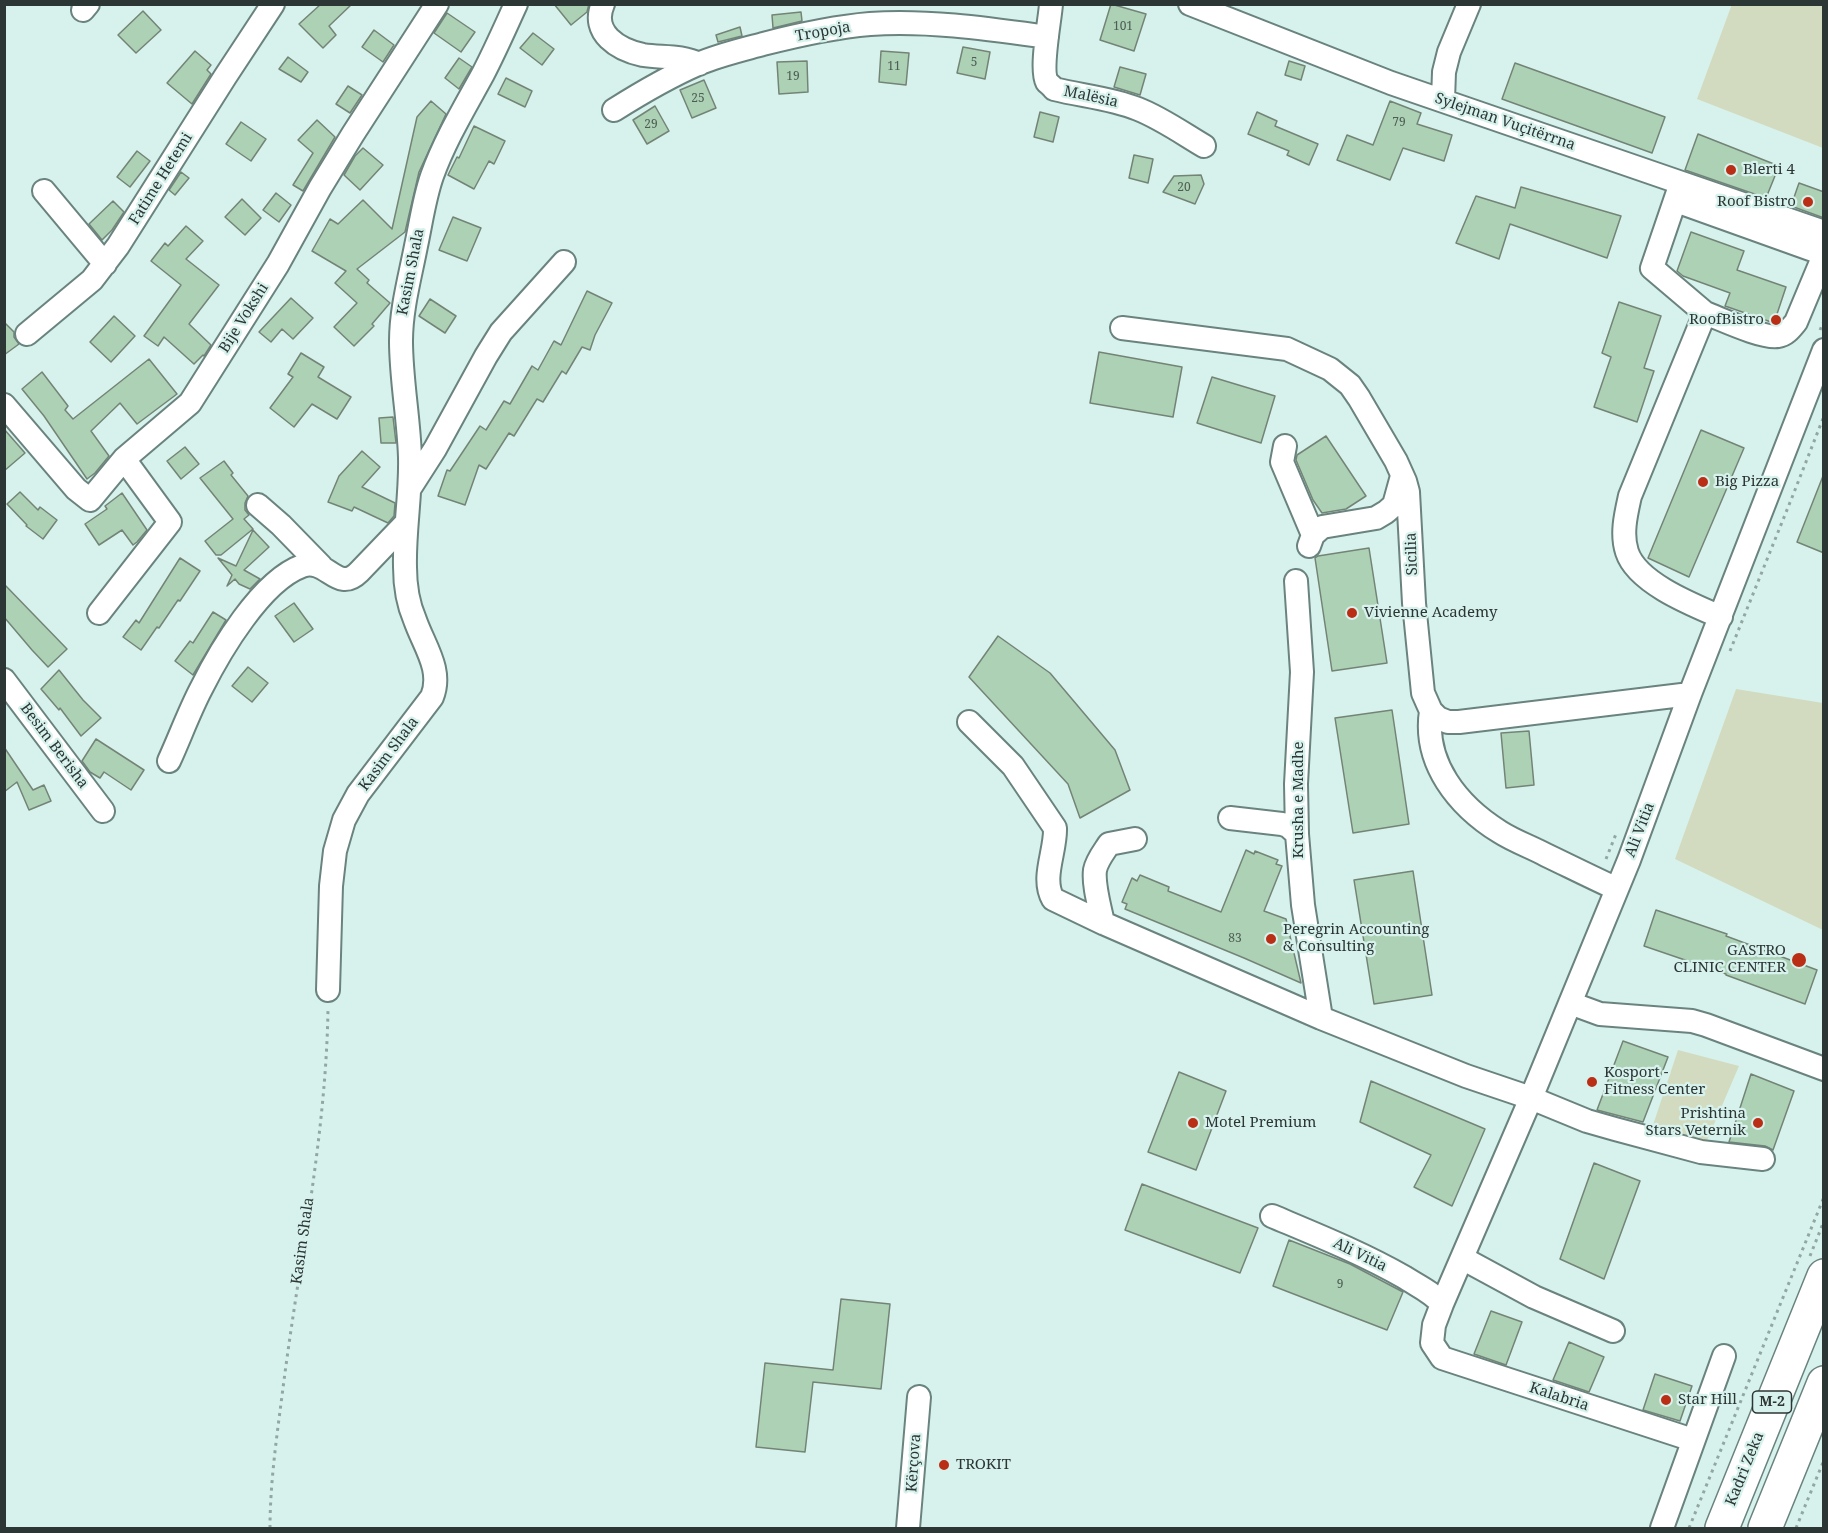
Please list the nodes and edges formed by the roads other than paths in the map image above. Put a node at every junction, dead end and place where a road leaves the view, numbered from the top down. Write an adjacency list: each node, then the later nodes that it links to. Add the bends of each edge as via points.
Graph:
1 (273, 4): 19 (street, Fatime Hetemi)
2 (437, 4): 26 (street, Bije Vokshi, via 190,403)
3 (516, 4): 28 (street, Kasim Shala, via 445,144 426,195 402,316)
4 (603, 4): 9 (street, via 599,23 603,33 615,43 645,55)
5 (1051, 4): 8 (street, Malësia)
6 (1190, 4): 10 (street, Sylejman Vuçitërrna)
7 (1469, 4): 10 (street, via 1449,52)
8 (1047, 37): 9 (street, Tropoja, via 963,27 870,24 784,39); 12 (street, Malësia, via 1045,73 1054,89 1137,108)
9 (699, 63): 11 (street, Tropoja)
10 (1443, 100): 14 (street, Sylejman Vuçitërrna, via 1562,143)
11 (614, 110)
12 (1204, 146)
13 (44, 191): 19 (street)
14 (1679, 192): 15 (street, Sylejman Vuçitërrna); 20 (street, via 1652,268)
15 (1776, 226): 16 (street, Sylejman Vuçitërrna); 17 (street)
16 (1824, 232)
17 (1824, 255): 20 (street, via 1796,322 1784,334 1767,336)
18 (564, 262): 28 (street, via 501,332)
19 (105, 264): 22 (street, Fatime Hetemi)
20 (1706, 313): 34 (street, via 1630,496 1624,534 1627,552 1645,577)
21 (1122, 328): 27 (street, Sicilia, via 1287,349 1330,369 1350,385)
22 (27, 334)
23 (1824, 350): 34 (street, Ali Vitia)
24 (4, 405): 26 (street, Bije Vokshi, via 90,500)
25 (1285, 446): 27 (street, via 1282,462 1311,540 1322,527 1381,515 1394,505)
26 (124, 459): 33 (street, via 170,522)
27 (1403, 475): 37 (street, Sicilia, via 1410,505 1422,693)
28 (410, 488): 30 (street, Kasim Shala)
29 (258, 505): 31 (street)
30 (406, 523): 31 (street, via 350,579 341,580); 46 (street, Kasim Shala, via 407,593 433,663 435,688 432,698 358,794 344,820 331,886)
31 (321, 566): 39 (street, via 309,564 292,570 259,599 201,688)
32 (1296, 581): 42 (street, Krusha e Madhe, via 1302,672)
33 (99, 613)
34 (1721, 617): 36 (street, Ali Vitia)
35 (4, 680): 40 (street, Besim Berisha)
36 (1690, 694): 37 (street, via 1459,722 1448,722); 44 (street, Ali Vitia)
37 (1431, 711): 44 (street, Sicilia, via 1429,726 1440,771 1472,812 1501,833)
38 (969, 722): 45 (street, via 1013,766 1055,828 1049,878 1053,899)
39 (169, 761)
40 (104, 811)
41 (1230, 818): 42 (street, via 1282,824)
42 (1297, 834): 48 (street, Krusha e Madhe, via 1302,896)
43 (1135, 839): 45 (street, via 1109,844 1095,870)
44 (1617, 889): 47 (street, Ali Vitia)
45 (1103, 923): 48 (street)
46 (328, 990)
47 (1570, 1003): 49 (street, via 1600,1014 1706,1025); 50 (street, Ali Vitia)
48 (1321, 1018): 50 (street, via 1466,1077)
49 (1824, 1070)
50 (1531, 1098): 51 (street, via 1587,1121 1701,1152); 53 (street, Ali Vitia)
51 (1762, 1159)
52 (1272, 1216): 55 (street, Ali Vitia, via 1387,1268 1434,1295)
53 (1462, 1258): 55 (street, Ali Vitia); 56 (street, via 1533,1297)
54 (1824, 1276): 64 (highway, Kadri Zeka / M-2)
55 (1442, 1304): 57 (street, Ali Vitia)
56 (1613, 1331)
57 (1432, 1343): 61 (street, Kalabria, via 1442,1358)
58 (1724, 1356): 61 (street)
59 (1824, 1383): 65 (highway, M-2)
60 (919, 1397): 62 (street, Kërçova)
61 (1693, 1440): 63 (street)
62 (908, 1528)
63 (1662, 1528)
64 (1722, 1528)
65 (1765, 1528)

